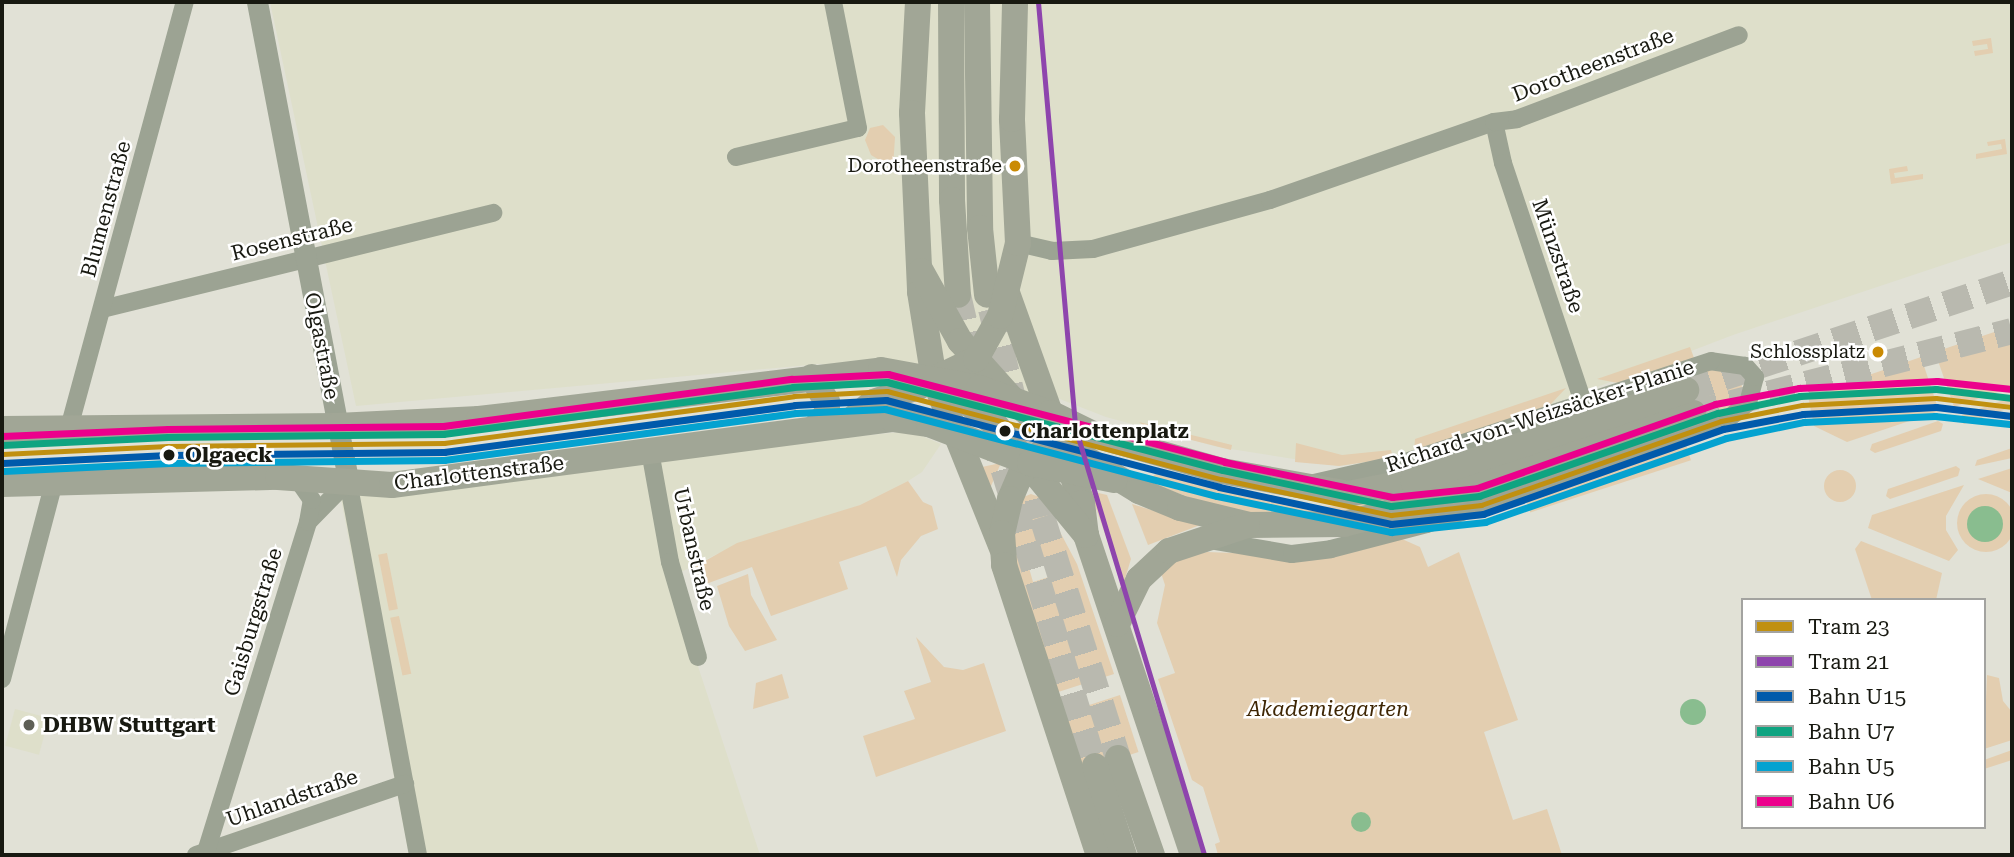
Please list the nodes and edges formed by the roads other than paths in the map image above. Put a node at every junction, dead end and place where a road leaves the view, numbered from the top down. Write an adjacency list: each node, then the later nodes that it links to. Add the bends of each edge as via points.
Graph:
1 (185, 2): 19 (street, Blumenstraße)
2 (257, 2): 15 (street, Olgastraße)
3 (833, 2): 12 (street, via 858,128)
4 (918, 2): 16 (main road, via 912,113)
5 (951, 2): 18 (main road, via 952,200)
6 (977, 2): 10 (main road)
7 (992, 2): 10 (main road, via 991,18)
8 (1015, 2): 14 (main road, via 1012,119)
9 (1739, 35): 11 (street, Dorotheenstraße, via 1517,119)
10 (977, 36): 17 (main road, via 980,228)
11 (1494, 122): 14 (street, Dorotheenstraße, via 1270,200 1093,248 1052,251); 24 (street, Münzstraße, via 1503,163)
12 (736, 157)
13 (494, 213): 15 (street, Rosenstraße)
14 (1018, 243): 17 (main road)
15 (305, 259): 19 (street, Rosenstraße); 27 (street, Olgastraße)
16 (921, 271): 18 (main road); 22 (main road, via 920,292)
17 (997, 294): 18 (main road, via 973,309 958,307); 20 (main road, via 992,335); 25 (main road)
18 (946, 295): 20 (main road, via 941,313)
19 (103, 309): 28 (street, Blumenstraße)
20 (976, 359): 22 (main road); 23 (main road)
21 (812, 377): 22 (main road, via 881,370); 27 (main road, via 480,419); 29 (main road, via 827,402 827,413)
22 (934, 379): 23 (main road); 26 (main road, via 873,402); 31 (main road); 36 (main road, via 971,401)
23 (1012, 399): 25 (main road); 35 (main road)
24 (1583, 402): 41 (street, Richard-von-Weizsäcker-Planie, via 1406,461); 50 (street, Richard-von-Weizsäcker-Planie, via 1711,361 1745,366 1755,377 1748,403 1723,423 1427,524)
25 (1049, 413): 32 (main road, Richard-von-Weizsäcker-Planie); 35 (main road)
26 (845, 425): 29 (main road, Charlottenstraße); 31 (main road, Charlottenstraße, via 892,419)
27 (337, 426): 28 (main road); 38 (street, Olgastraße)
28 (69, 428): 30 (main road)
29 (815, 428): 33 (main road, Charlottenstraße)
30 (2, 429)
31 (952, 431): 36 (main road); 51 (main road)
32 (1095, 435): 34 (main road, Richard-von-Weizsäcker-Planie); 35 (main road)
33 (650, 451): 38 (main road, Charlottenstraße, via 392,485); 53 (street, Urbanstraße, via 670,562)
34 (1151, 451): 41 (main road, Richard-von-Weizsäcker-Planie); 43 (main road, via 1136,473)
35 (1065, 456): 36 (main road); 43 (main road, Richard-von-Weizsäcker-Planie); 48 (main road, via 1082,503)
36 (1030, 463): 42 (main road); 44 (main road)
37 (296, 477): 38 (main road, Charlottenstraße); 39 (main road, Charlottenstraße); 45 (street, Gaisburgstraße, via 313,500)
38 (348, 481): 45 (street, Gaisburgstraße); 55 (street, Olgastraße)
39 (54, 482): 40 (main road, Charlottenstraße); 54 (street)
40 (2, 484)
41 (1299, 487): 47 (main road, Richard-von-Weizsäcker-Planie, via 1348,494 1413,481 1690,402 1421,504 1344,524)
42 (1050, 489): 44 (main road, via 1031,486); 48 (main road)
43 (1139, 491): 46 (main road, Richard-von-Weizsäcker-Planie, via 1180,508)
44 (1010, 499): 51 (main road)
45 (308, 522): 56 (street, Gaisburgstraße)
46 (1249, 525): 47 (main road, Richard-von-Weizsäcker-Planie); 49 (main road)
47 (1302, 528): 50 (street, Richard-von-Weizsäcker-Planie)
48 (1086, 535): 52 (main road)
49 (1203, 540): 50 (street, Richard-von-Weizsäcker-Planie, via 1292,554); 52 (main road, via 1169,551 1148,569)
50 (1357, 541)
51 (1002, 548): 58 (main road)
52 (1117, 624): 61 (main road)
53 (698, 657)
54 (2, 679)
55 (405, 784): 56 (street, Uhlandstraße); 57 (street, Olgastraße)
56 (201, 854)
57 (418, 855)
58 (1099, 855)
59 (1125, 855): 60 (main road, via 1106,762)
60 (1152, 855)
61 (1193, 855)

